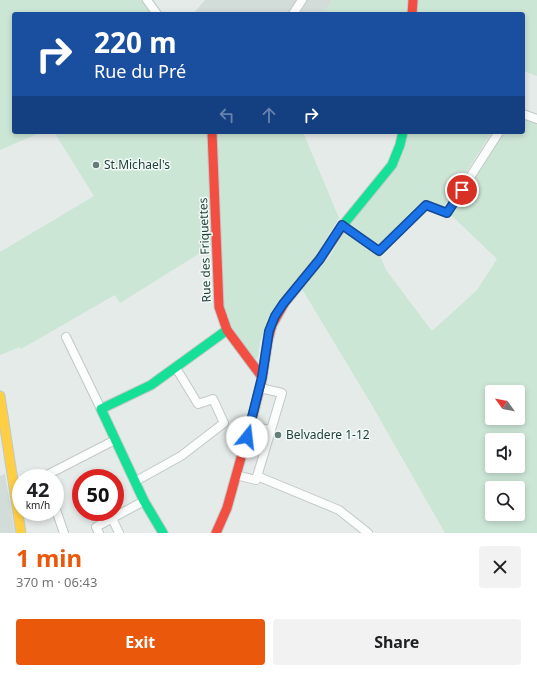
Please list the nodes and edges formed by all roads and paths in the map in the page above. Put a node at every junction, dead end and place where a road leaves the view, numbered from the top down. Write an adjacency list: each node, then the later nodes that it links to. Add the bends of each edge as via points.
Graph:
1 (147, 0): 4 (street)
2 (302, 0): 5 (street)
3 (413, 0): 6 (main road)
4 (156, 12)
5 (294, 12)
6 (412, 12)
7 (525, 115): 8 (street)
8 (537, 119)
9 (212, 134): 13 (main road, Rue des Friquettes, via 219,307)
10 (403, 134): 12 (main road, via 392,167)
11 (497, 134): 12 (street, via 447,213 426,205 379,251)
12 (342, 225): 16 (main road, via 320,259 275,316 269,331)
13 (227, 330): 15 (main road); 16 (main road, Rue des Friquettes)
14 (66, 337): 19 (street)
15 (176, 368): 19 (main road, via 151,386); 26 (street, via 198,404 214,399 224,423 181,456)
16 (262, 377): 17 (main road)
17 (260, 388): 21 (street, via 282,393); 24 (main road)
18 (0, 396): 32 (main road)
19 (101, 409): 22 (main road)
20 (254, 427): 21 (street)
21 (271, 430): 25 (street)
22 (115, 440): 23 (street); 26 (main road)
23 (59, 469)
24 (236, 475): 25 (street, via 256,480); 37 (main road, via 227,510)
25 (257, 476): 38 (street, via 339,510)
26 (136, 481): 27 (main road)
27 (144, 501): 28 (street); 36 (main road)
28 (124, 512)
29 (60, 521): 33 (street)
30 (107, 521): 34 (street, via 96,527)
31 (113, 521): 35 (street)
32 (21, 533)
33 (64, 533)
34 (99, 533)
35 (119, 533)
36 (163, 533)
37 (216, 533)
38 (368, 533)

